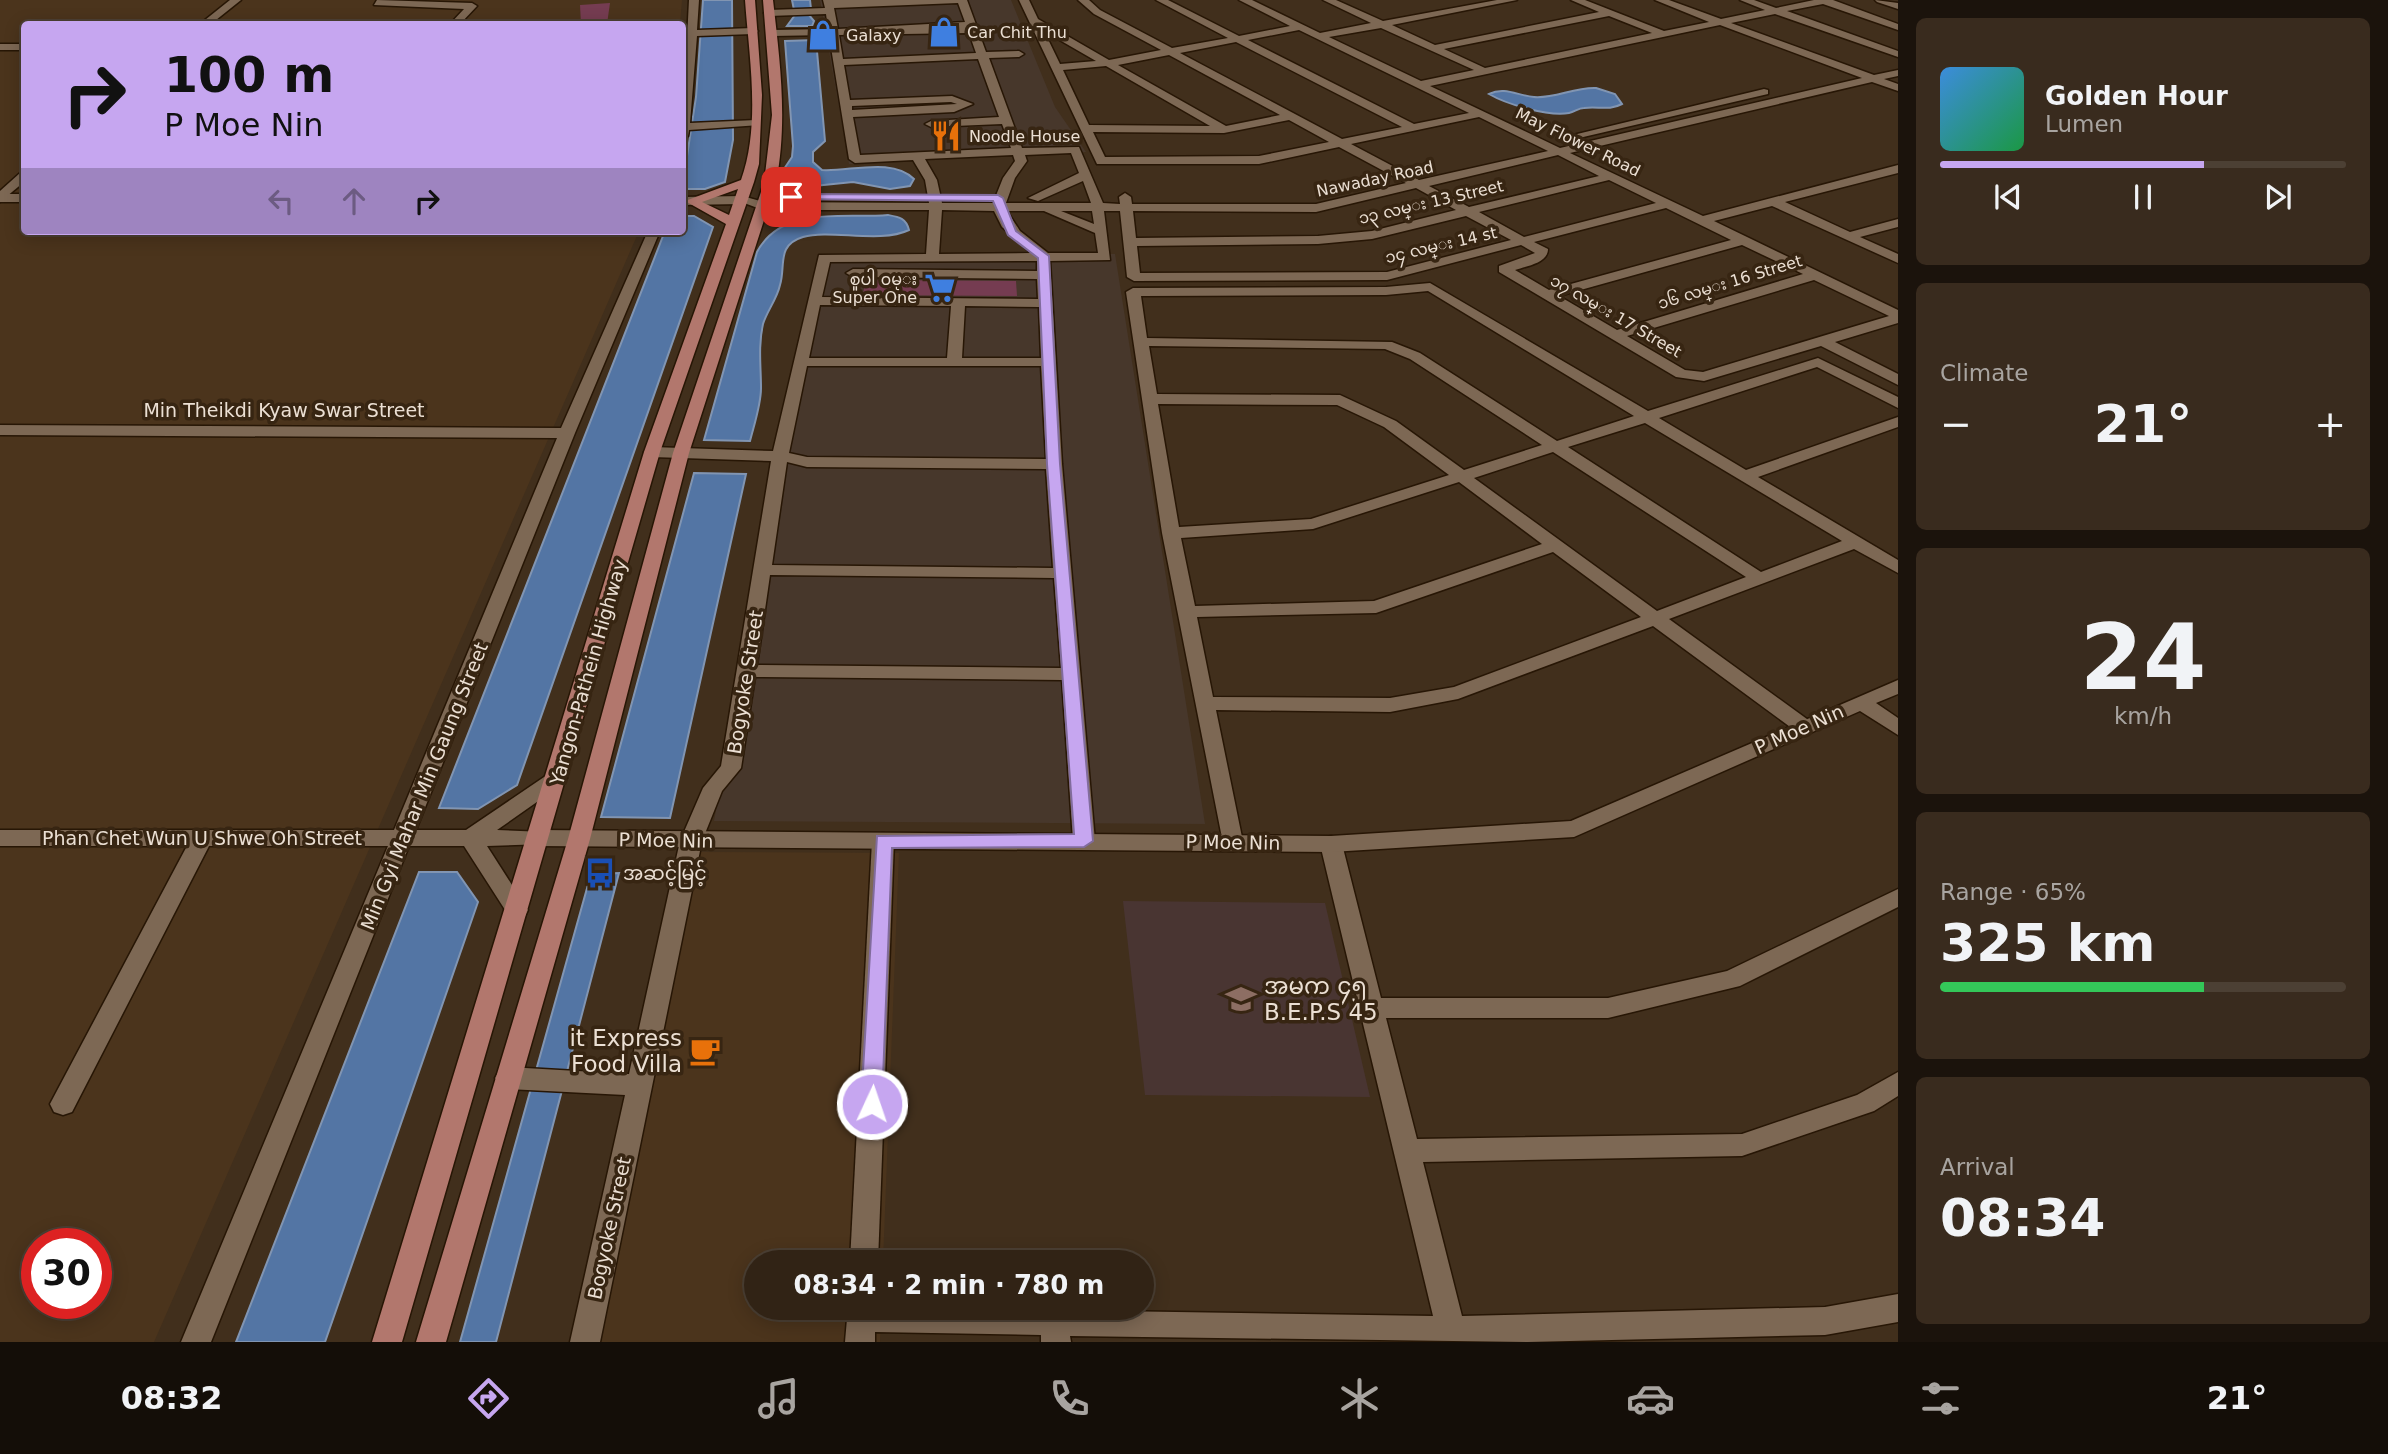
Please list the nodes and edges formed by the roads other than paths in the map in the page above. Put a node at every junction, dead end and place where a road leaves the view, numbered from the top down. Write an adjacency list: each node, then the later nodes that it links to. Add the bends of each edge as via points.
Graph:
1 (236, 0): 24 (street)
2 (694, 0): 34 (street)
3 (750, 0): 32 (main road, Yangon-Pathein Highway)
4 (768, 0): 22 (main road, Yangon-Pathein Highway)
5 (961, 0): 19 (street); 29 (street)
6 (1024, 0): 26 (street)
7 (1083, 0): 43 (street)
8 (1161, 0): 38 (street)
9 (1244, 0): 30 (street, May Flower Road)
10 (1354, 0): 17 (street)
11 (1512, 0): 28 (street)
12 (1576, 0): 23 (street)
13 (1660, 0): 27 (street)
14 (1745, 0): 21 (street)
15 (1880, 0): 20 (street)
16 (1826, 1): 21 (street); 31 (street)
17 (1332, 2): 28 (street)
18 (376, 3): 25 (street, via 472,6)
19 (829, 5): 22 (street, via 814,12); 33 (street)
20 (1898, 6)
21 (1776, 11): 27 (street); 45 (street)
22 (769, 13): 35 (main road, Yangon-Pathein Highway)
23 (1610, 13): 36 (street); 42 (street)
24 (209, 21)
25 (459, 21)
26 (1034, 21): 49 (street); 50 (street)
27 (1720, 22): 36 (street); 52 (street)
28 (1382, 24): 37 (street); 42 (street)
29 (973, 27): 33 (street); 46 (street)
30 (1301, 27): 37 (street, May Flower Road); 38 (street)
31 (1898, 27)
32 (753, 31): 34 (street); 62 (main road, Yangon-Pathein Highway)
33 (833, 32): 35 (street); 48 (street)
34 (696, 33): 39 (street)
35 (772, 33): 85 (main road, Yangon-Pathein Highway, via 777,138)
36 (1663, 34): 51 (street)
37 (1320, 36): 55 (street, May Flower Road)
38 (1235, 39): 43 (street); 66 (street)
39 (687, 46): 56 (street)
40 (0, 47): 41 (street)
41 (21, 47)
42 (1435, 48): 51 (street)
43 (1171, 51): 49 (street); 60 (street)
44 (1019, 54): 46 (street)
45 (1898, 54)
46 (983, 56): 48 (street); 61 (street)
47 (1898, 61): 52 (street, Nawaday Road)
48 (839, 62): 58 (street)
49 (1110, 64): 50 (street); 69 (street)
50 (1056, 67): 67 (street)
51 (1484, 71): 55 (street)
52 (1855, 72): 54 (street); 71 (street, Nawaday Road)
53 (1898, 73): 54 (street, Nawaday Road)
54 (1874, 79): 57 (street); 73 (street, Nawaday Road)
55 (1422, 84): 59 (street, May Flower Road)
56 (686, 88)
57 (1898, 88)
58 (846, 109): 58 (street, via 952,99 968,104 954,109); 64 (street)
59 (1483, 113): 66 (street); 71 (street, May Flower Road)
60 (1291, 116): 69 (street); 70 (street)
61 (1007, 120): 63 (street); 72 (street)
62 (757, 123): 68 (street); 81 (main road, Yangon-Pathein Highway)
63 (915, 124)
64 (849, 127): 65 (street); 74 (street, via 855,159)
65 (863, 127)
66 (1411, 127): 70 (street)
67 (1085, 128): 69 (street); 70 (street, via 1101,161 1259,160)
68 (686, 130)
69 (1224, 130)
70 (1340, 142): 78 (street)
71 (1547, 143): 73 (street, May Flower Road); 78 (street, Nawaday Road)
72 (1019, 152): 74 (street); 76 (street, via 1075,149); 87 (street, via 1021,161)
73 (1564, 152): 77 (street, May Flower Road); 80 (street, Nawaday Road)
74 (916, 156): 86 (street, via 930,171)
75 (1898, 169): 91 (street)
76 (1086, 175): 88 (street); 89 (street)
77 (1612, 176): 92 (street, May Flower Road); 93 (street, ၁၃ လမ္း 13 Street)
78 (1406, 177): 80 (street); 90 (street, Nawaday Road, via 1309,197)
79 (21, 182): 82 (street)
80 (1422, 186): 90 (street, Nawaday Road, via 1316,208); 93 (street)
81 (745, 191): 84 (street, Nawaday Road); 84 (main road); 85 (street, Nawaday Road); 95 (main road, Yangon-Pathein Highway)
82 (0, 198): 83 (street)
83 (21, 198)
84 (687, 201): 95 (main road)
85 (764, 201): 86 (street, Nawaday Road); 129 (main road, Yangon-Pathein Highway)
86 (936, 202): 87 (street, Nawaday Road); 104 (street)
87 (998, 202): 88 (street, Nawaday Road); 103 (street, via 1012,233)
88 (1037, 202): 89 (street, Nawaday Road); 97 (street)
89 (1097, 202): 90 (street, Nawaday Road); 97 (street)
90 (1126, 202): 101 (street)
91 (1774, 202): 94 (street); 99 (street)
92 (1667, 204): 94 (street, May Flower Road); 102 (street, ၁၄ လမ္း 14 st)
93 (1466, 212): 101 (street, ၁၃ လမ္း 13 Street, via 1372,235 1318,240); 102 (street)
94 (1700, 221): 100 (street, May Flower Road)
95 (734, 223): 128 (main road, Yangon-Pathein Highway)
96 (1898, 223): 99 (street)
97 (1101, 232): 103 (street, via 1105,257)
98 (652, 235): 126 (street, Min Gyi Mahar Min Gaung Street)
99 (1849, 236): 105 (street)
100 (1741, 240): 108 (street, May Flower Road); 109 (street)
101 (1129, 242): 102 (street, ၁၄ လမ္း 14 st, via 1134,277 1387,276)
102 (1524, 243): 109 (street, ၁၇ လမ္း 17 Street, via 1543,255 1504,269)
103 (1043, 256): 104 (street); 107 (street)
104 (932, 258): 110 (street, Bogyoke Street, via 824,258)
105 (1898, 259)
106 (853, 273): 107 (street)
107 (1044, 275): 112 (street)
108 (1815, 275): 113 (street, May Flower Road); 114 (street, ၁၆ လမ္း 16 Street)
109 (1545, 295): 114 (street, ၁၇ လမ္း 17 Street)
110 (815, 301): 111 (street); 117 (street, Bogyoke Street)
111 (958, 302): 112 (street); 118 (street)
112 (1044, 303): 119 (street)
113 (1898, 316): 115 (street, ၁၇ လမ္း 17 Street)
114 (1615, 335): 115 (street, ၁၇ လမ္း 17 Street, via 1693,378)
115 (1823, 341): 120 (street)
116 (1141, 342): 121 (street); 123 (street, via 1133,292 1430,287); 127 (street, via 1387,345 1415,356)
117 (802, 362): 118 (street); 130 (street, Bogyoke Street)
118 (954, 362): 119 (street)
119 (1048, 362): 131 (street)
120 (1898, 380)
121 (1150, 399): 133 (street, via 1340,400 1390,424); 134 (street)
122 (1898, 403): 123 (street, via 1818,362)
123 (1648, 418): 127 (street); 132 (street)
124 (1898, 422): 132 (street)
125 (0, 430): 126 (street, Min Theikdi Kyaw Swar Street)
126 (568, 433): 153 (street, Min Gyi Mahar Min Gaung Street)
127 (1556, 447): 133 (street); 140 (street)
128 (652, 452): 129 (street); 150 (main road, Yangon-Pathein Highway)
129 (681, 453): 130 (street); 156 (main road, Yangon-Pathein Highway)
130 (780, 456): 131 (street, via 807,462); 138 (street, Bogyoke Street)
131 (1053, 459): 139 (street)
132 (1745, 476): 135 (street)
133 (1461, 477): 134 (street, via 1312,524); 136 (street)
134 (1171, 533): 141 (street)
135 (1856, 542): 137 (street); 140 (street)
136 (1554, 545): 141 (street, via 1376,607); 142 (street)
137 (1898, 568)
138 (763, 570): 139 (street); 143 (street, Bogyoke Street)
139 (1062, 573): 144 (street)
140 (1759, 578): 142 (street)
141 (1187, 612): 147 (street)
142 (1654, 618): 147 (street, via 1458,693 1390,705); 148 (street)
143 (746, 671): 144 (street); 157 (street, Bogyoke Street, via 731,768 713,788)
144 (1069, 674): 159 (street)
145 (1898, 686): 146 (street, P Moe Nin)
146 (1861, 702): 148 (street, P Moe Nin); 149 (street)
147 (1205, 704): 160 (street)
148 (1804, 727): 161 (street, P Moe Nin, via 1573,829)
149 (1898, 728)
150 (557, 778): 154 (street); 155 (main road, Yangon-Pathein Highway)
151 (204, 837): 152 (street, Phan Chet Wun U Shwe Oh Street); 153 (street, Phan Chet Wun U Shwe Oh Street); 168 (street)
152 (0, 838)
153 (404, 838): 154 (street, Phan Chet Wun U Shwe Oh Street); 176 (street, Min Gyi Mahar Min Gaung Street)
154 (470, 838): 155 (street, P Moe Nin); 163 (street)
155 (537, 838): 156 (street, P Moe Nin); 163 (main road, Yangon-Pathein Highway)
156 (579, 839): 157 (street, P Moe Nin); 165 (main road, Yangon-Pathein Highway)
157 (691, 841): 158 (street, P Moe Nin); 167 (street, Bogyoke Street)
158 (883, 841): 159 (street, P Moe Nin); 170 (street)
159 (1084, 841): 160 (street, P Moe Nin)
160 (1232, 842): 161 (street, P Moe Nin)
161 (1331, 844): 164 (street)
162 (1898, 897): 164 (street, via 1732,979 1608,1008)
163 (517, 911): 177 (main road, Yangon-Pathein Highway)
164 (1371, 1008): 169 (street)
165 (513, 1078): 167 (street); 178 (main road, Yangon-Pathein Highway)
166 (1898, 1083): 169 (street, via 1866,1102 1742,1145)
167 (639, 1085): 179 (street, Bogyoke Street)
168 (63, 1104)
169 (1408, 1150): 175 (street)
170 (865, 1250)
171 (1898, 1308): 175 (street, via 1825,1321)
172 (861, 1323): 173 (street)
173 (1056, 1332): 174 (street)
174 (1269, 1334): 175 (street)
175 (1452, 1336)
176 (196, 1342)
177 (387, 1342)
178 (431, 1342)
179 (585, 1342)

